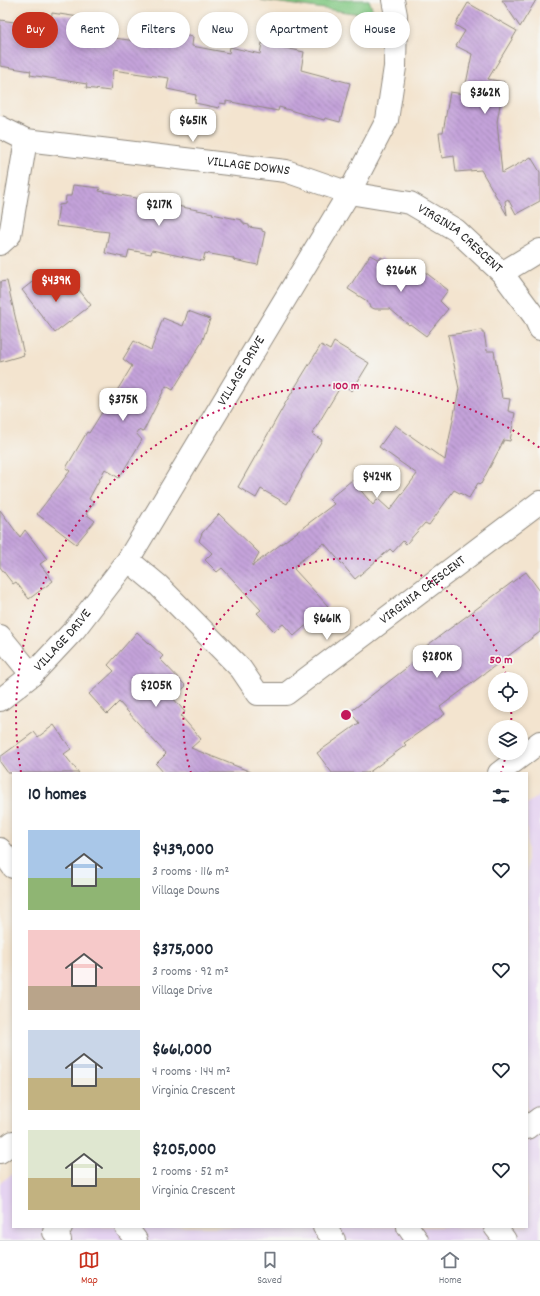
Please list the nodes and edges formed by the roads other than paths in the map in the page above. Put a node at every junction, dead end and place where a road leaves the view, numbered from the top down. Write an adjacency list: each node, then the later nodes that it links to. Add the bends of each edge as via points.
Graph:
1 (393, 0): 4 (street, VILLAGE DRIVE, via 396,15 395,67 386,120)
2 (0, 127): 3 (street, VILLAGE DOWNS)
3 (26, 140): 4 (street, VILLAGE DOWNS, via 286,171); 5 (street, via 10,235)
4 (349, 193): 7 (street, VIRGINIA CRESCENT, via 410,203 456,230); 10 (street, VILLAGE DRIVE)
5 (0, 244)
6 (540, 250): 7 (street)
7 (502, 273): 8 (street, VIRGINIA CRESCENT, via 534,316)
8 (540, 329)
9 (540, 502): 10 (street, VIRGINIA CRESCENT, via 286,694 258,694 241,669 158,585)
10 (128, 560): 12 (street, VILLAGE DRIVE, via 75,629)
11 (0, 636): 12 (street)
12 (32, 675): 13 (street, VILLAGE DRIVE)
13 (0, 700)
14 (540, 742): 15 (street)
15 (500, 772)
16 (0, 849): 17 (street)
17 (12, 866)
18 (540, 1118): 19 (street)
19 (528, 1127)
20 (12, 1143): 21 (street)
21 (0, 1152)
22 (60, 1228): 27 (street, via 54,1232)
23 (127, 1228): 28 (street)
24 (325, 1228): 29 (street)
25 (409, 1228): 30 (street)
26 (496, 1228): 31 (street)
27 (60, 1240)
28 (136, 1240)
29 (334, 1240)
30 (418, 1240)
31 (505, 1240)

